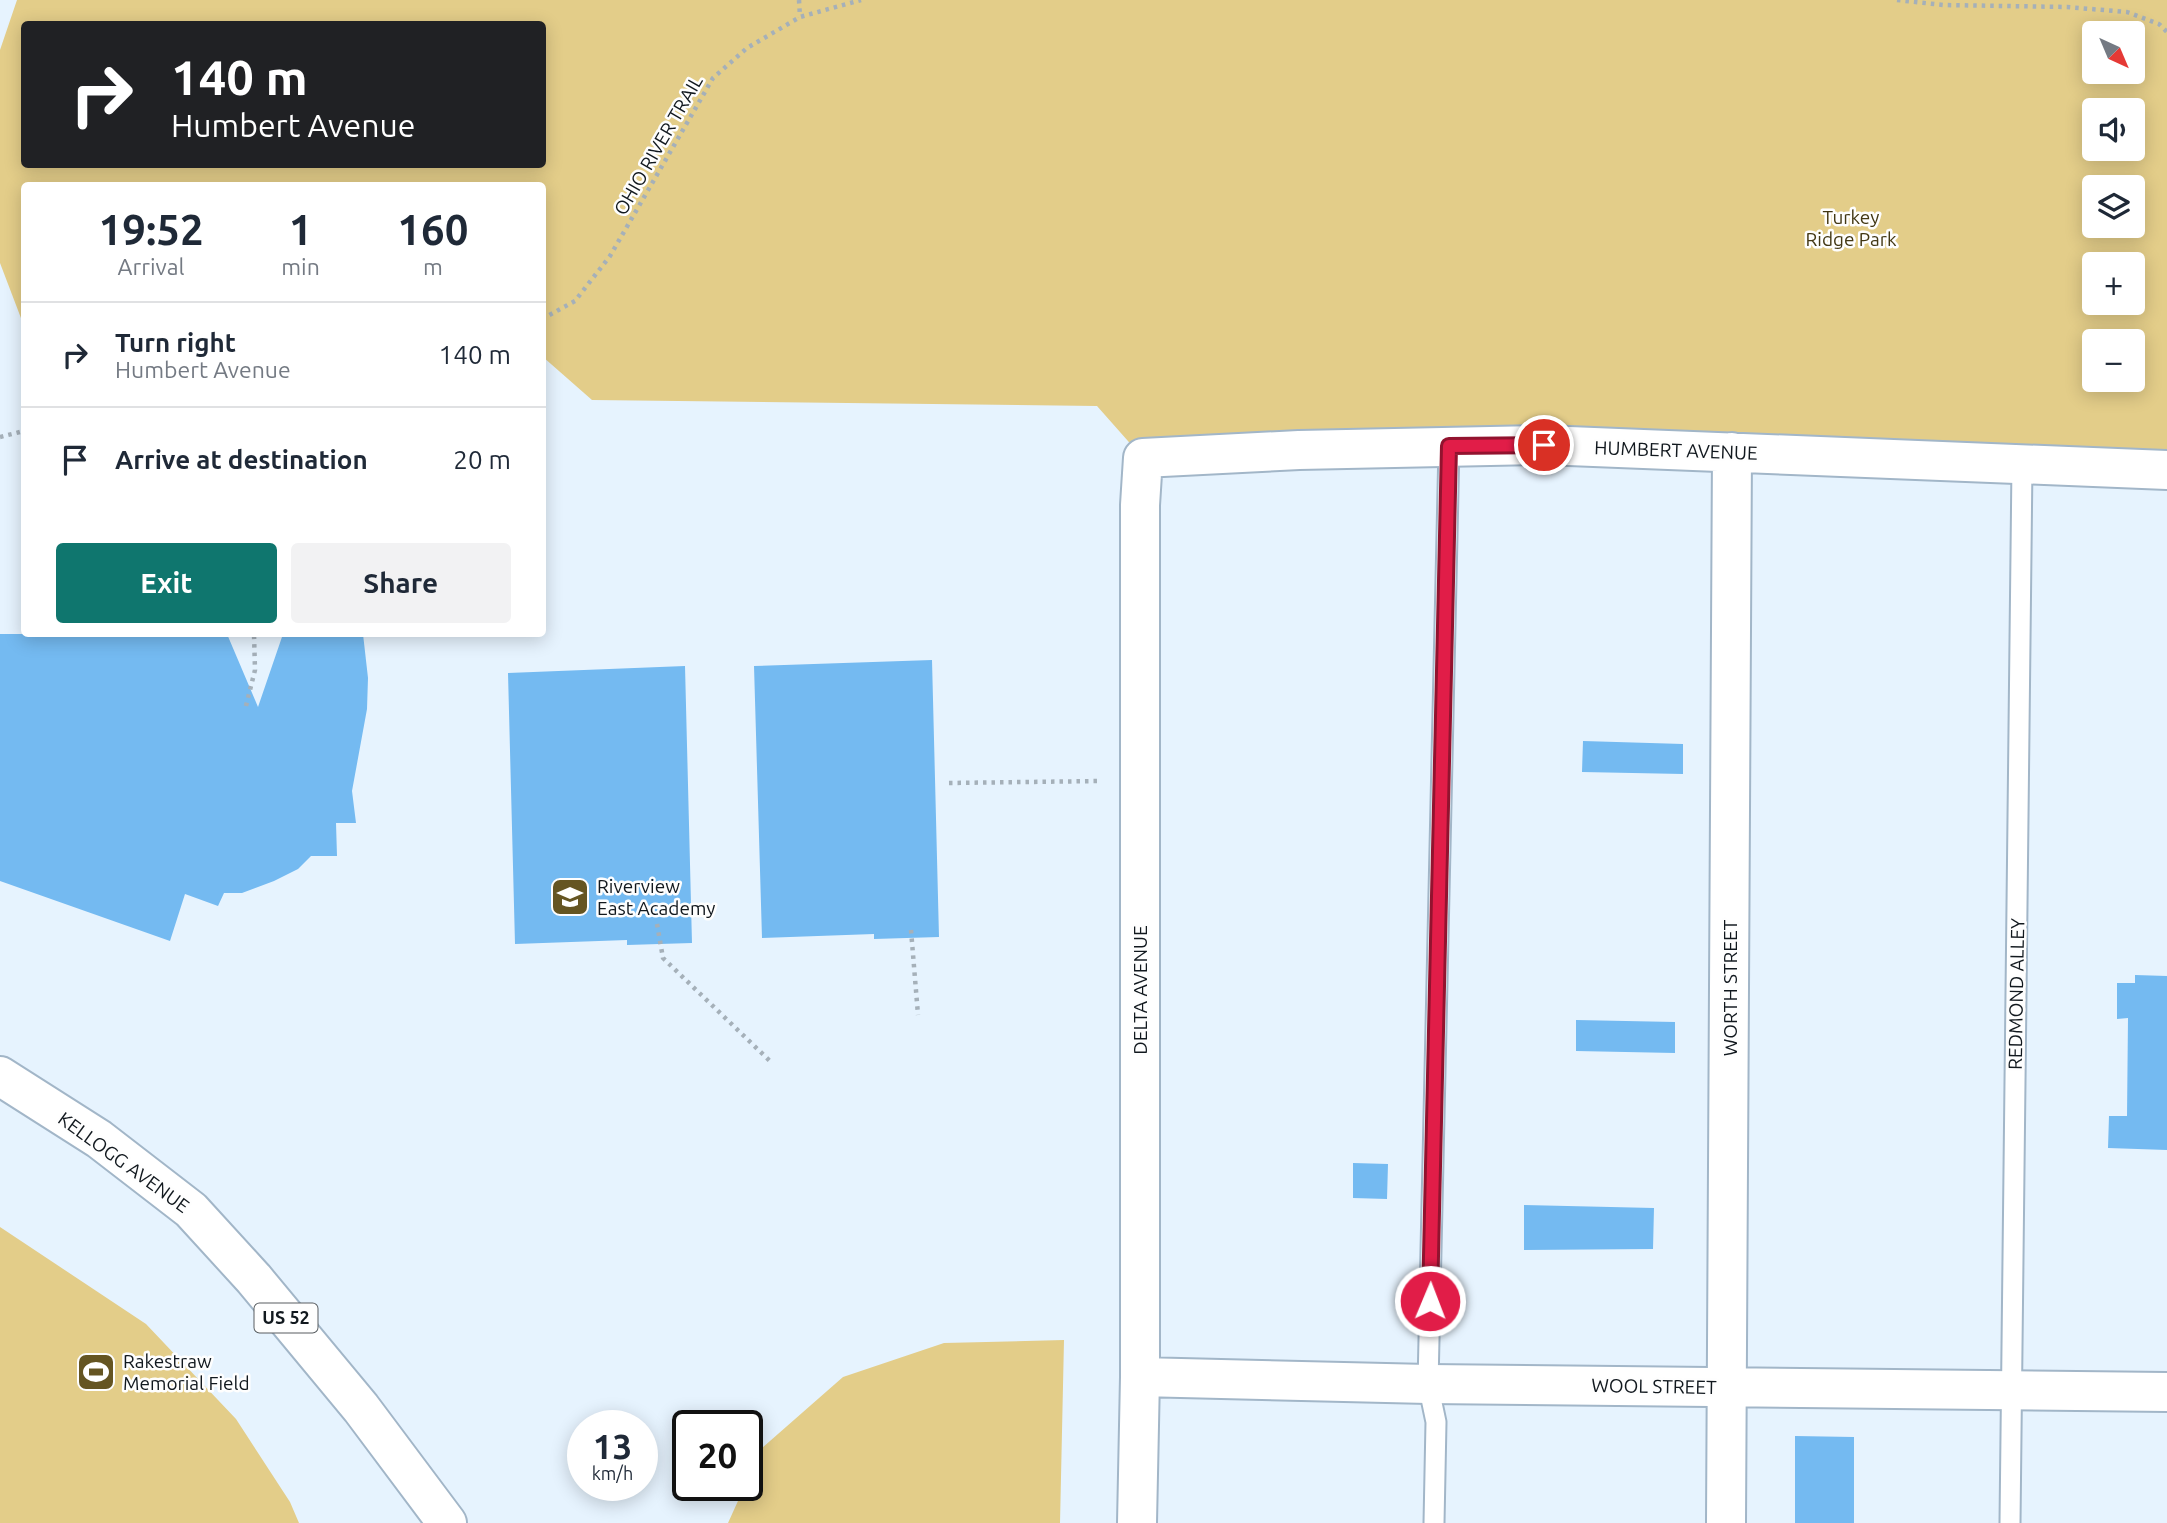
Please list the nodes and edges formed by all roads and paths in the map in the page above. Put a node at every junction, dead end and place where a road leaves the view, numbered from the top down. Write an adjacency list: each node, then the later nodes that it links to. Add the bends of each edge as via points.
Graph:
1 (799, 0): 4 (path)
2 (861, 0): 4 (path, OHIO RIVER TRAIL)
3 (1897, 0): 5 (path, via 2127,12 2159,24)
4 (800, 17): 6 (path, OHIO RIVER TRAIL, via 747,48 713,78 610,256 575,301)
5 (2167, 32)
6 (546, 318)
7 (21, 432): 8 (path)
8 (0, 437)
9 (1449, 446): 10 (street, HUMBERT AVENUE); 11 (street, HUMBERT AVENUE); 24 (lane)
10 (1732, 452): 12 (street, HUMBERT AVENUE); 25 (street, WORTH STREET)
11 (1143, 458): 16 (street, DELTA AVENUE)
12 (2022, 464): 13 (street, HUMBERT AVENUE); 26 (lane, REDMOND ALLEY)
13 (2167, 470)
14 (254, 637): 15 (path, via 255,670)
15 (246, 706)
16 (1140, 781): 17 (path); 23 (street, DELTA AVENUE)
17 (949, 783)
18 (657, 924): 21 (path, via 663,958)
19 (911, 930): 20 (path)
20 (918, 1015)
21 (772, 1063)
22 (0, 1076): 28 (street, KELLOGG AVENUE / US 52, via 99,1139 191,1210 361,1408)
23 (1140, 1377): 24 (street, WOOL STREET); 29 (street, DELTA AVENUE)
24 (1429, 1384): 25 (street, WOOL STREET); 30 (lane, via 1436,1422)
25 (1728, 1387): 26 (street, WOOL STREET); 31 (street, WORTH STREET)
26 (2011, 1391): 27 (street, WOOL STREET); 32 (lane, REDMOND ALLEY)
27 (2167, 1392)
28 (447, 1523)
29 (1137, 1523)
30 (1434, 1523)
31 (1726, 1523)
32 (2010, 1523)

